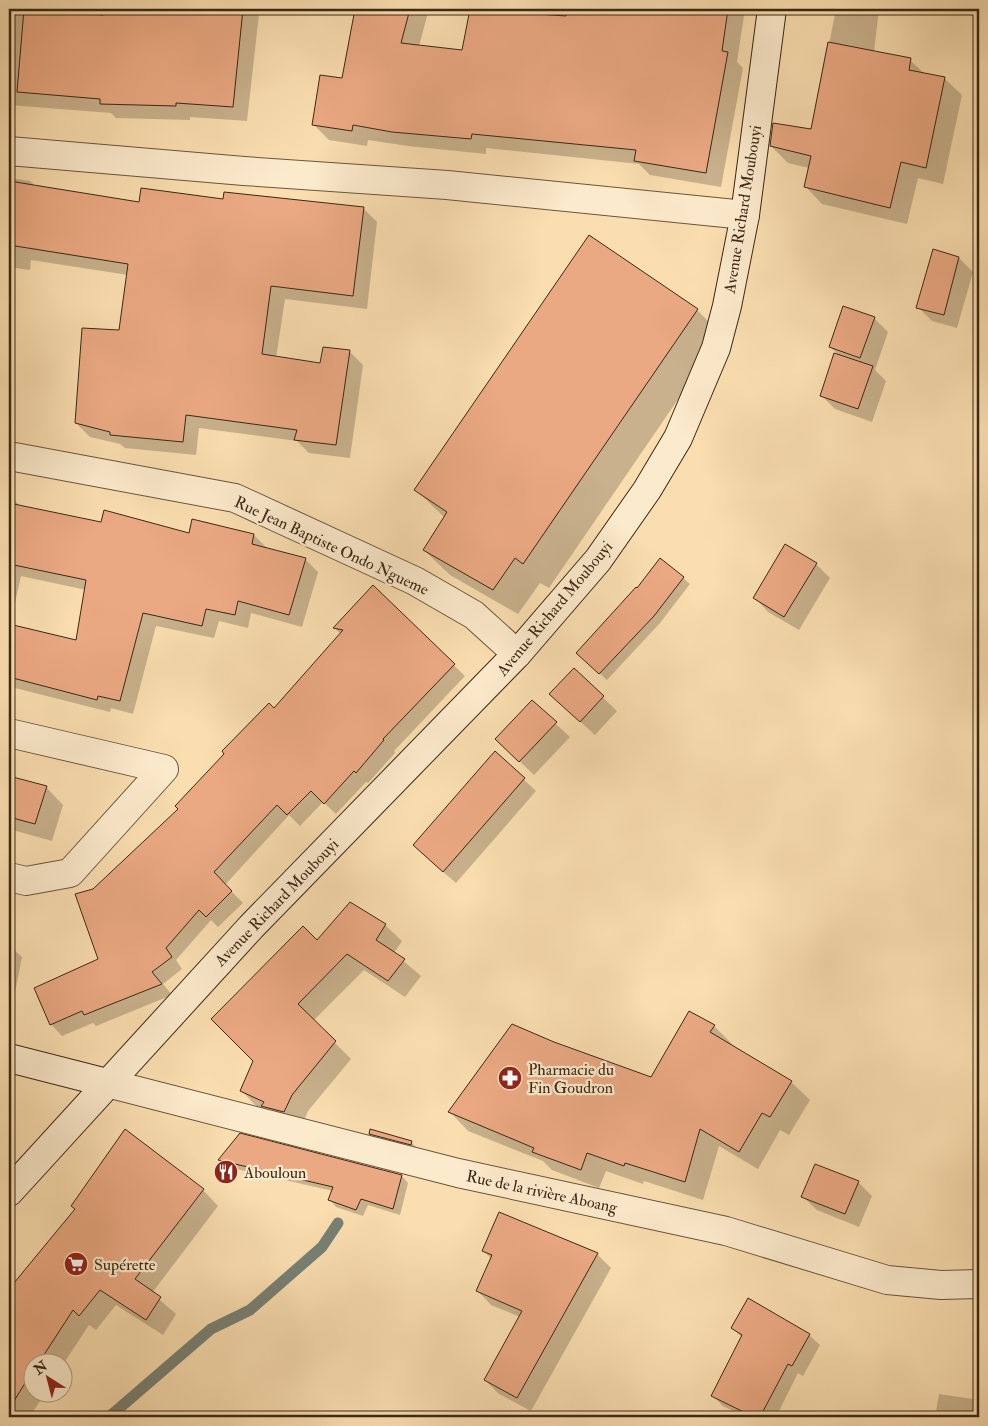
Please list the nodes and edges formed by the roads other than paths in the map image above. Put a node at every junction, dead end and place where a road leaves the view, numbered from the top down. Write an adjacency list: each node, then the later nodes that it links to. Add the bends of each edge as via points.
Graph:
1 (772, 9): 3 (street, Avenue Richard Moubouyi)
2 (9, 152): 3 (street, via 447,185)
3 (745, 215): 5 (street, Avenue Richard Moubouyi, via 716,348 678,438 647,490 598,560)
4 (9, 456): 5 (street, Rue Jean Baptiste Ondo Ngueme, via 235,498 415,581 474,615)
5 (517, 654): 9 (street, Avenue Richard Moubouyi, via 251,927)
6 (9, 733): 7 (street, via 164,769 70,874 26,881)
7 (9, 876)
8 (9, 1058): 9 (street, Rue de la rivière Aboang)
9 (107, 1083): 10 (street, Avenue Richard Moubouyi); 11 (street, Rue de la rivière Aboang, via 458,1173 726,1231 887,1280 941,1285)
10 (9, 1192)
11 (979, 1284)

